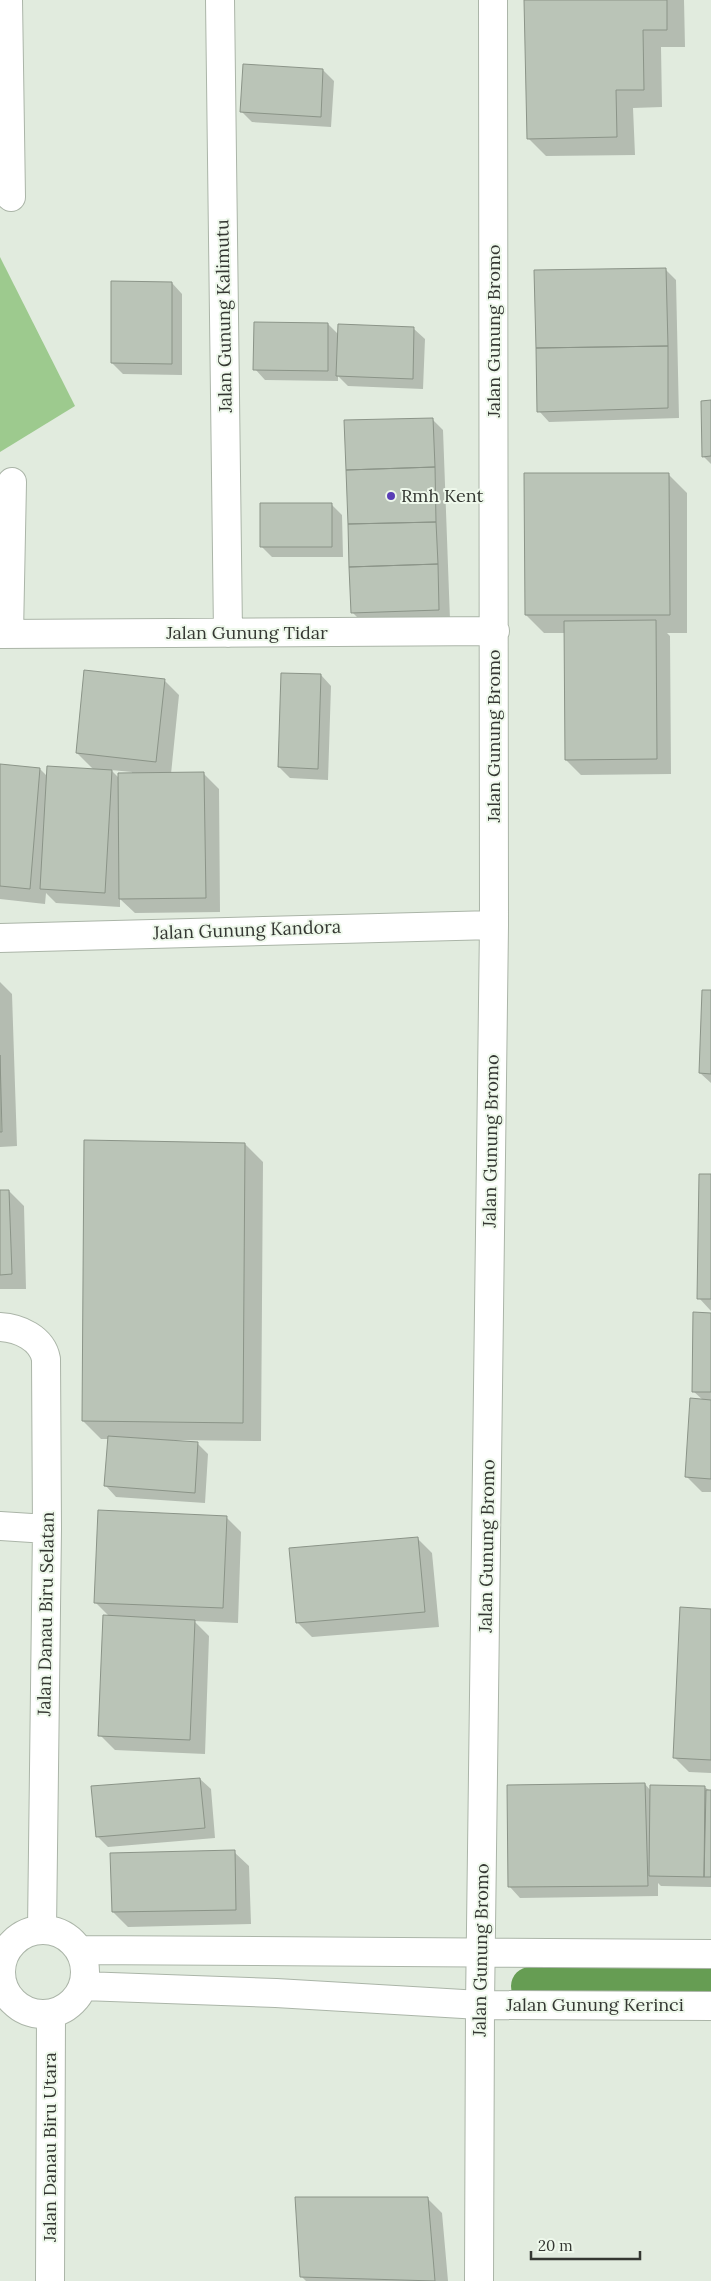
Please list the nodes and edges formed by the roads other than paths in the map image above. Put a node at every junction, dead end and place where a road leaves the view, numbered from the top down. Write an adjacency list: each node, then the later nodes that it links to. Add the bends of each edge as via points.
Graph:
1 (8, 0): 4 (street)
2 (220, 0): 7 (street, Jalan Gunung Kalimutu)
3 (494, 0): 6 (street, Jalan Gunung Bromo)
4 (10, 198)
5 (12, 482): 8 (street)
6 (495, 631): 7 (street, Jalan Gunung Tidar); 9 (street, Jalan Gunung Bromo)
7 (228, 633): 8 (street, Jalan Gunung Tidar)
8 (5, 634)
9 (494, 925): 10 (street, Jalan Gunung Kandora); 16 (street, Jalan Gunung Bromo)
10 (0, 938)
11 (0, 1326): 13 (street, Jalan Danau Biru Selatan, via 11,1327 32,1337 45,1353)
12 (0, 1526): 13 (street)
13 (47, 1529): 14 (street, Jalan Danau Biru Selatan)
14 (42, 1930): 15 (street, via 63,1935); 17 (street, via 20,1937)
15 (79, 1950): 16 (street); 19 (street, via 85,1967)
16 (482, 1952): 18 (street); 21 (street, Jalan Gunung Bromo)
17 (2, 1954): 20 (street)
18 (711, 1954)
19 (83, 1986): 21 (street, Jalan Gunung Kerinci); 23 (street, via 71,2004)
20 (5, 1998): 23 (street, via 28,2011)
21 (480, 2005): 22 (street, Jalan Gunung Kerinci); 25 (street, Jalan Gunung Bromo)
22 (711, 2006)
23 (51, 2014): 24 (street, Jalan Danau Biru Utara)
24 (50, 2281)
25 (479, 2281)

